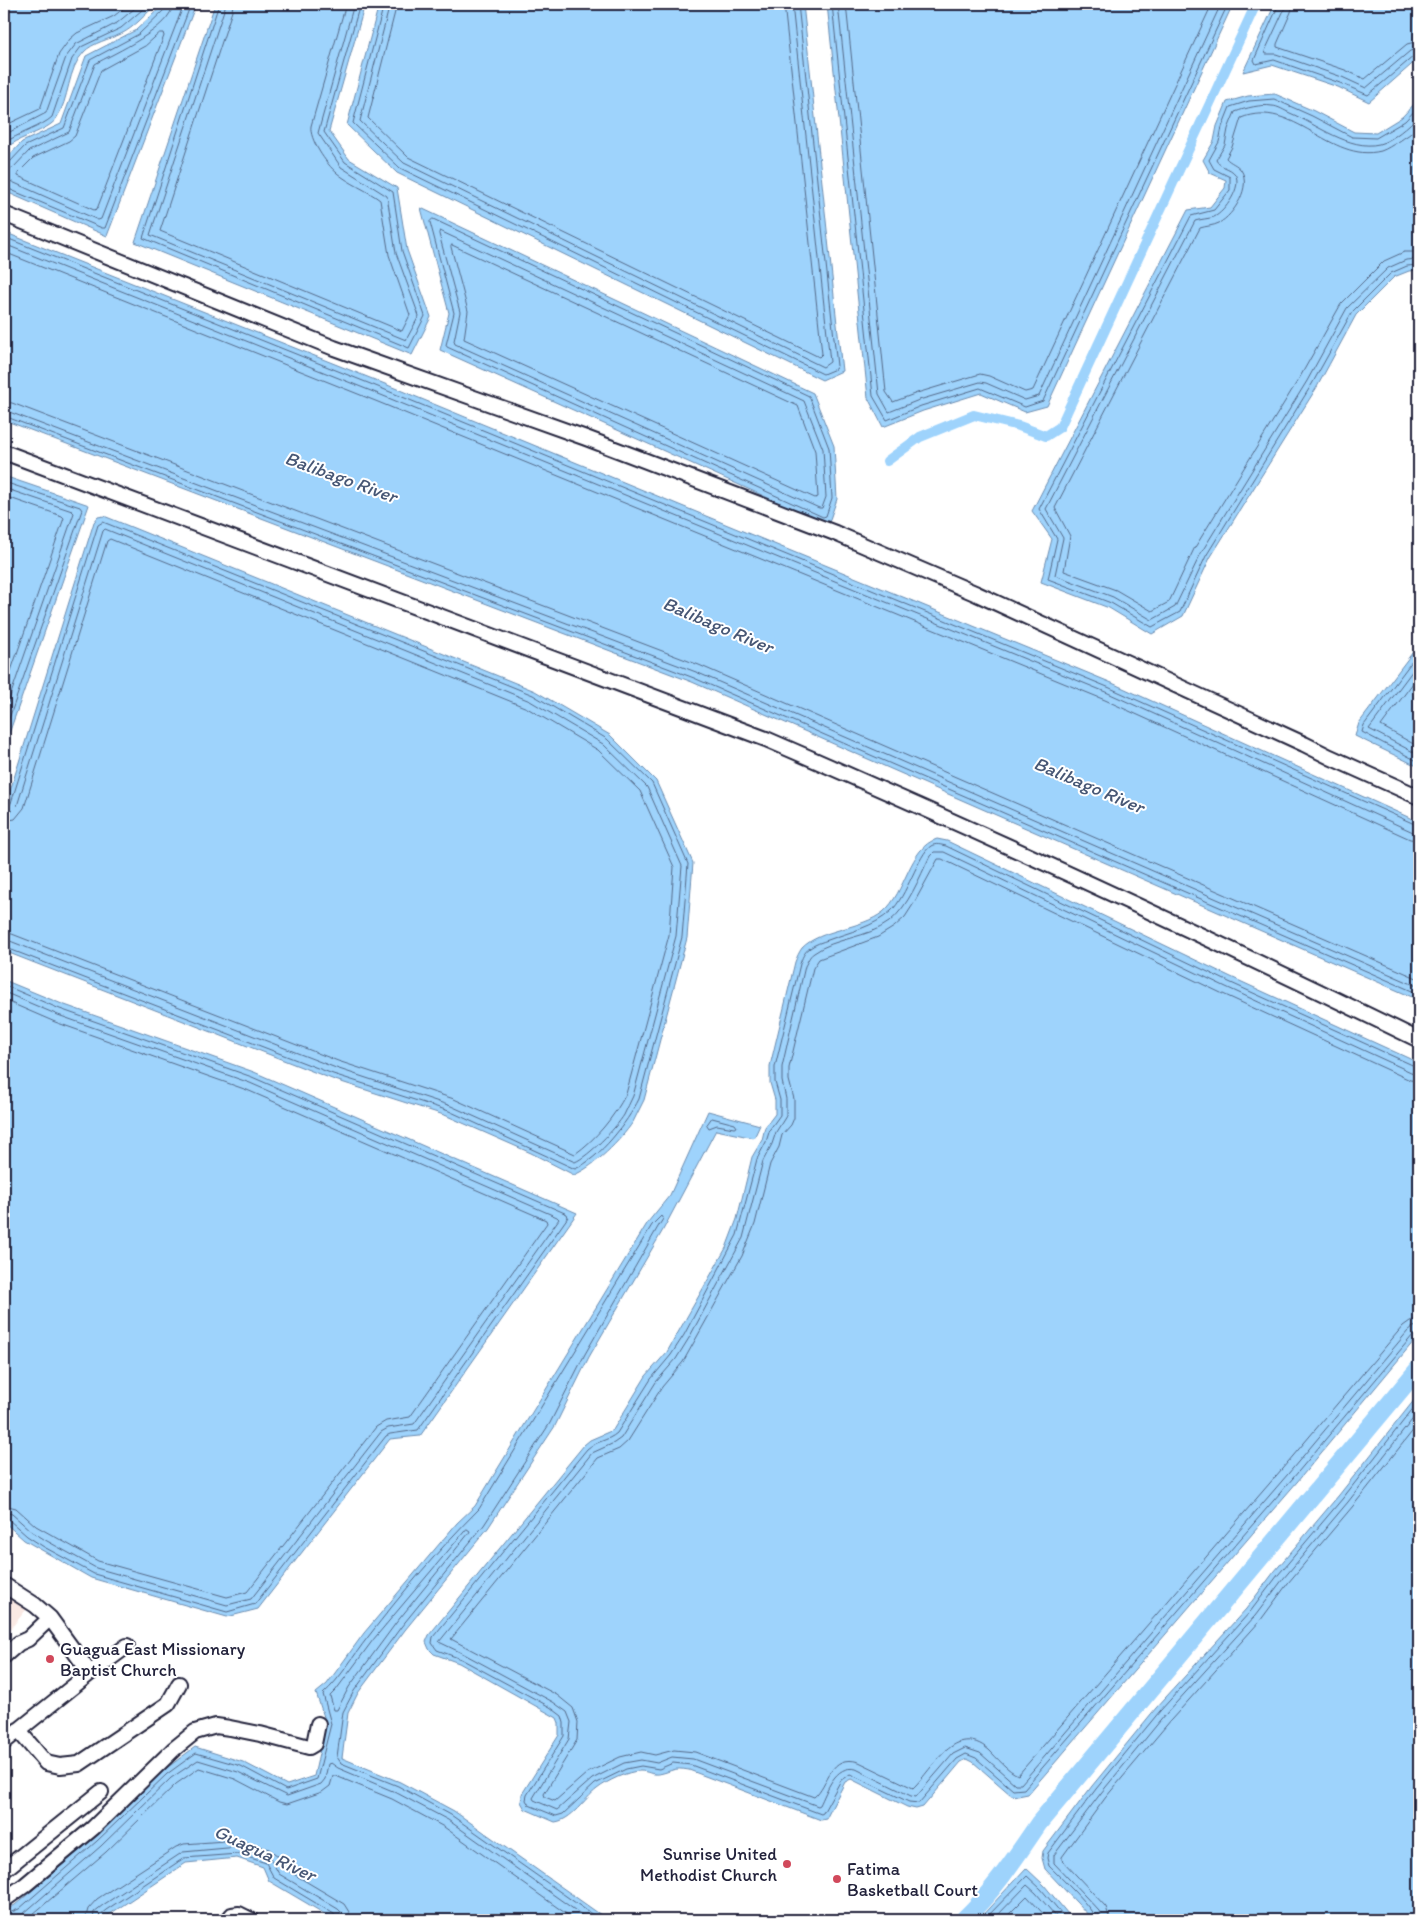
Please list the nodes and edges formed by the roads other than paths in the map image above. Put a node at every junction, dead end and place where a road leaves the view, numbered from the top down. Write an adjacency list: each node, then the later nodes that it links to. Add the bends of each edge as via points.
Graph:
1 (4, 214): 3 (street, via 334,348 586,438 835,533 986,598)
2 (4, 452): 4 (street, via 766,739 1248,956)
3 (1419, 797)
4 (1419, 1040)
5 (4, 1585): 6 (street)
6 (50, 1618): 8 (street, via 28,1640); 9 (street)
7 (127, 1646): 9 (street)
8 (4, 1656)
9 (90, 1673): 12 (street)
10 (179, 1684): 12 (street, via 168,1704 79,1764 60,1766 46,1763)
11 (318, 1724): 16 (street, via 314,1744 310,1747 216,1726 195,1732 93,1828)
12 (18, 1730): 13 (street)
13 (4, 1742)
14 (101, 1792): 15 (street)
15 (4, 1870)
16 (4, 1900)
17 (228, 1920): 18 (street, via 239,1914)
18 (251, 1920)

